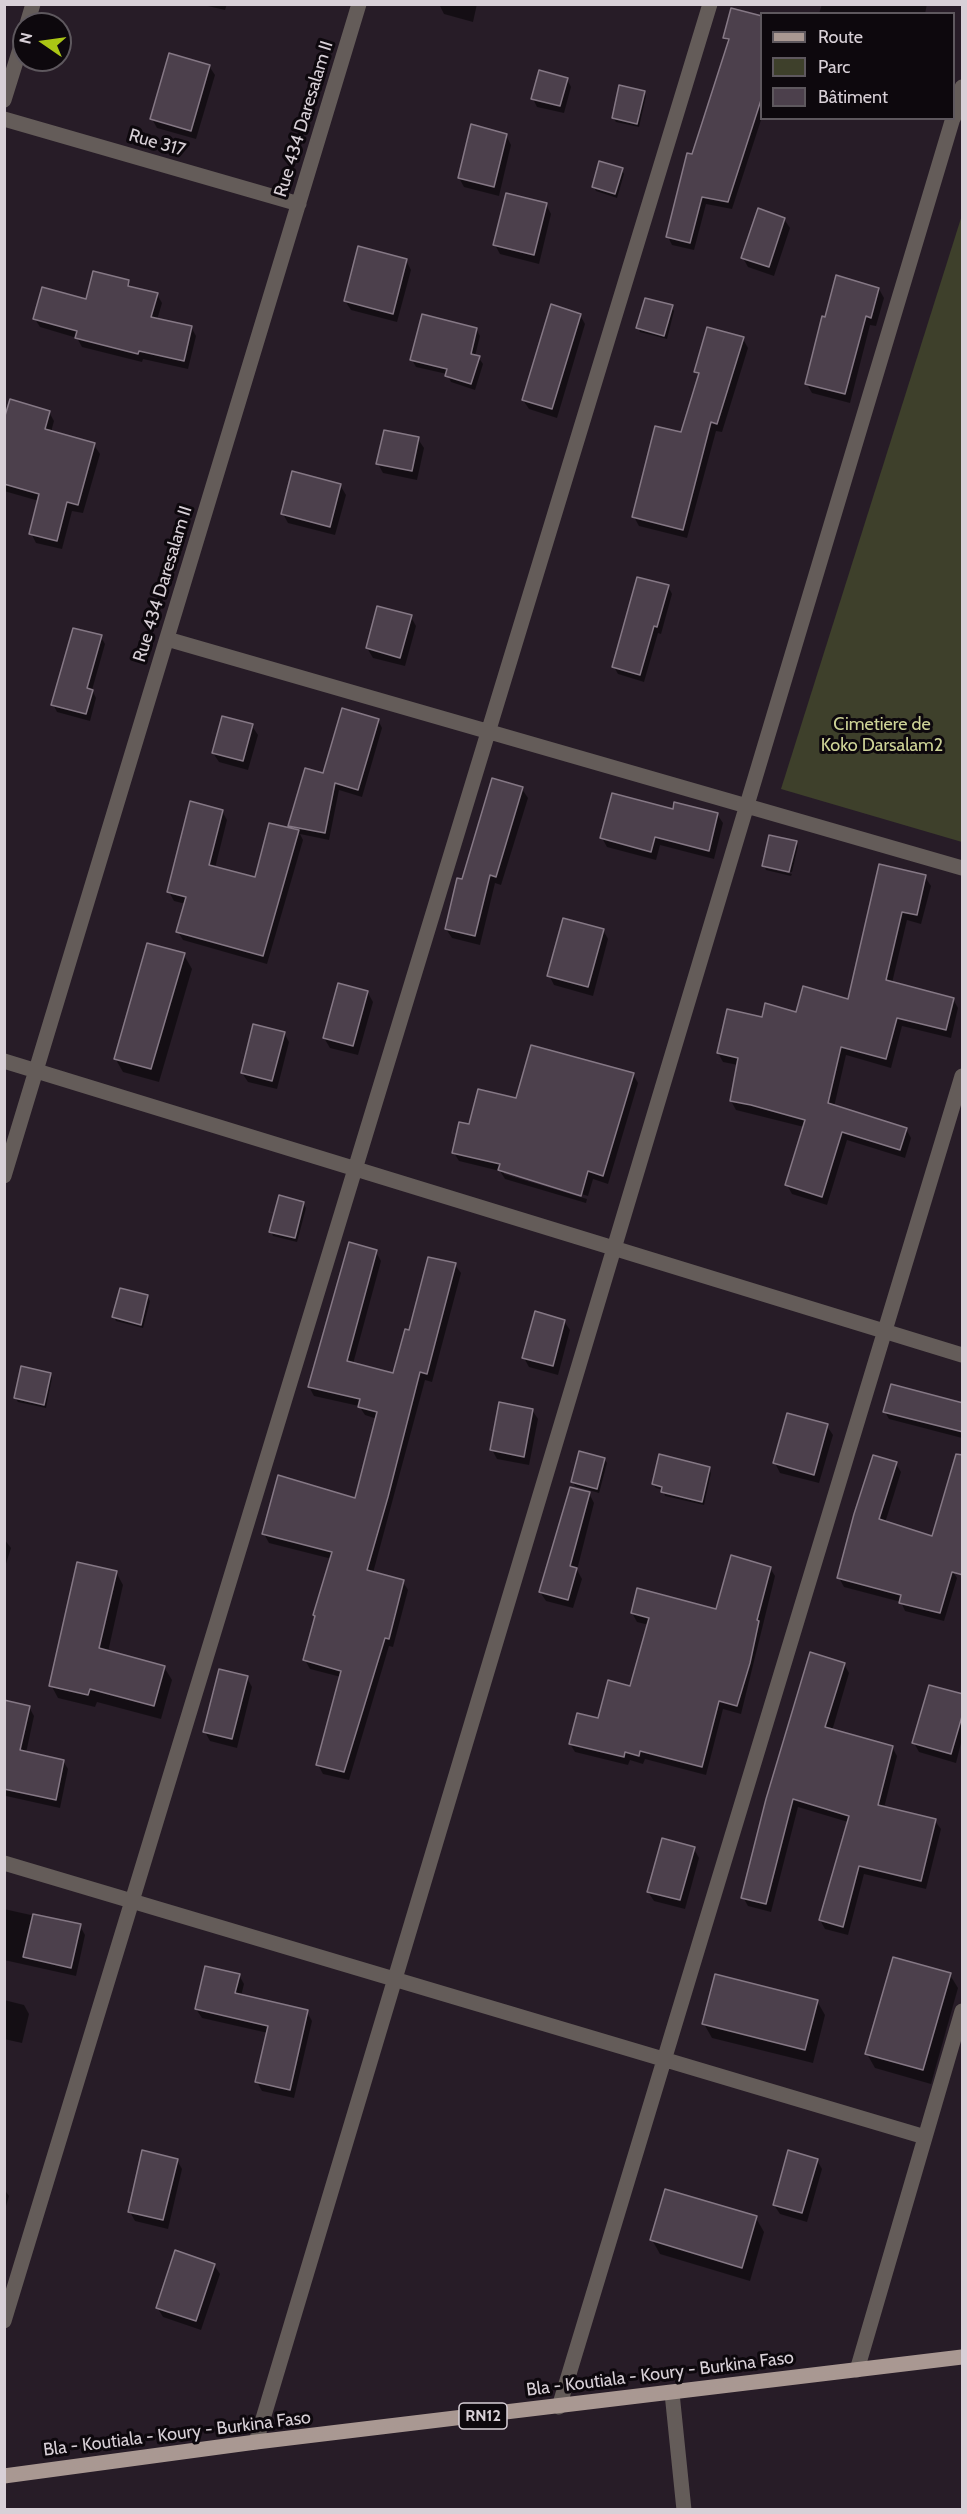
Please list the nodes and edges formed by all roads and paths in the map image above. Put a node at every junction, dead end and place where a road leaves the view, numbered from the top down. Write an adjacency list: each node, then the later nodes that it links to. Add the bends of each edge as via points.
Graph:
1 (359, 4): 9 (street, Rue 434 Daresalam II)
2 (710, 4): 11 (street)
3 (13, 72): 5 (street)
4 (963, 87): 6 (street)
5 (4, 100)
6 (955, 112)
7 (4, 119): 9 (street, Rue 317)
8 (952, 120): 12 (street)
9 (299, 204): 10 (street, Rue 434 Daresalam II)
10 (167, 639): 11 (street); 15 (street, Rue 434 Daresalam II)
11 (489, 732): 12 (street); 17 (street)
12 (747, 806): 13 (street); 19 (street)
13 (963, 868)
14 (4, 1060): 15 (street)
15 (36, 1070): 17 (street); 18 (street, Rue 434 Daresalam II)
16 (963, 1076): 20 (street)
17 (355, 1168): 19 (street); 23 (street)
18 (4, 1176)
19 (614, 1248): 20 (street); 24 (street)
20 (885, 1332): 21 (street); 26 (street)
21 (963, 1355)
22 (4, 1863): 23 (street)
23 (132, 1901): 24 (street); 28 (street)
24 (395, 1980): 26 (street); 33 (street)
25 (963, 2012): 27 (street)
26 (664, 2060): 27 (street); 32 (street)
27 (925, 2137): 30 (street)
28 (4, 2321)
29 (963, 2357): 30 (main road, Bla - Koutiala - Koury - Burkina Faso / RN12)
30 (857, 2370): 31 (main road, Bla - Koutiala - Koury - Burkina Faso / RN12)
31 (672, 2393): 32 (main road, Bla - Koutiala - Koury - Burkina Faso / RN12); 35 (street)
32 (559, 2407): 33 (main road, Bla - Koutiala - Koury - Burkina Faso / RN12)
33 (256, 2442): 34 (main road, Bla - Koutiala - Koury - Burkina Faso / RN12)
34 (4, 2475)
35 (684, 2510)

